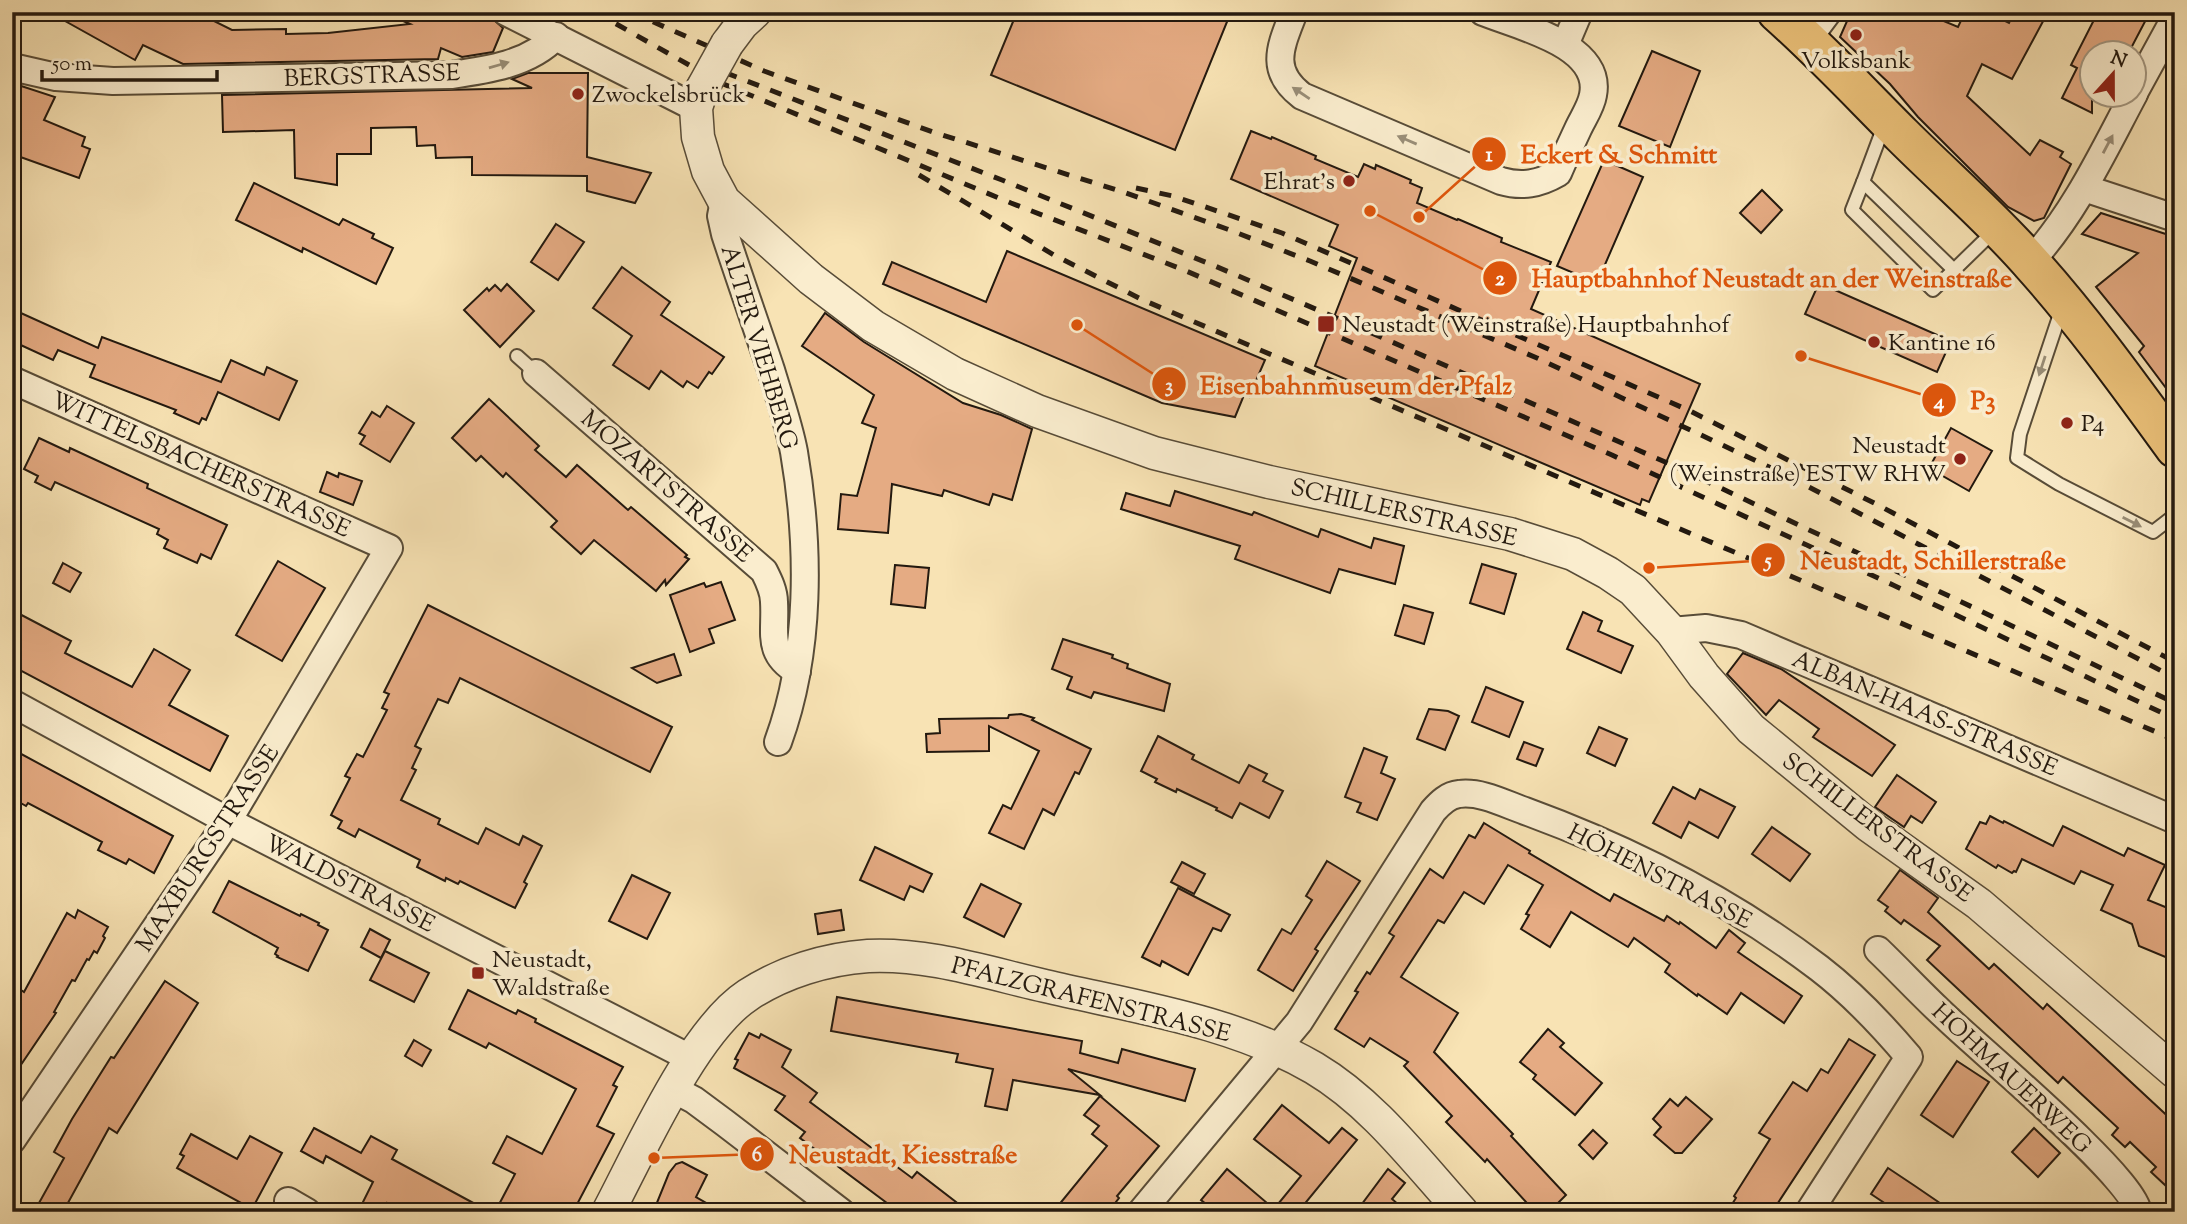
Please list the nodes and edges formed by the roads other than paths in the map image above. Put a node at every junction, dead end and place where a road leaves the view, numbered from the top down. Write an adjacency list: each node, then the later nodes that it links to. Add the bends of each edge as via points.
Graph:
1 (506, 12): 9 (street)
2 (755, 12): 13 (street, bridge, via 727,44)
3 (1294, 12): 10 (street, one-way to 3, via 1589,66 1594,85 1590,104 1558,173 1524,185 1501,181 1302,96 1282,71 1280,59)
4 (1483, 12): 10 (street)
5 (1579, 12): 10 (street)
6 (1777, 12): 8 (main road)
7 (2175, 18): 12 (street)
8 (1817, 26): 15 (main road)
9 (556, 36): 11 (street, BERGSTRASSE, one-way to 9, via 56,77 113,81 451,75 525,57); 13 (street)
10 (1565, 45)
11 (12, 67)
12 (2148, 68)
13 (699, 98): 18 (street, SCHILLERSTRASSE, via 698,137 708,171)
14 (2127, 108): 17 (street, one-way to 14)
15 (1887, 120): 16 (lane); 20 (main road)
16 (1863, 182): 22 (lane); 22 (lane, via 1852,210 1933,290)
17 (2084, 188): 19 (street); 21 (street, via 2059,228)
18 (724, 201): 29 (street, SCHILLERSTRASSE, via 811,279 873,326 955,374 1025,406 1154,453 1510,534 1573,554 1633,590); 30 (street, ALTER VIEHBERG, via 725,234 794,451 804,550)
19 (2175, 218)
20 (1998, 227): 21 (main road); 22 (lane)
21 (2030, 261): 23 (main road)
22 (1954, 270)
23 (2064, 301): 26 (main road); 27 (lane, one-way to 27, via 2020,434 2017,458 2153,533)
24 (527, 364): 30 (street, MOZARTSTRASSE, via 764,570 774,600 774,647 780,659)
25 (12, 380): 28 (street, WITTELSBACHERSTRASSE)
26 (2175, 449)
27 (2175, 515)
28 (389, 548): 34 (street, MAXBURGSTRASSE)
29 (1671, 631): 33 (street, ALBAN-HAAS-STRASSE, via 1706,628 1741,635); 38 (street, SCHILLERSTRASSE, via 1751,729 1868,825 1979,904)
30 (797, 671): 32 (street, ALTER VIEHBERG)
31 (12, 702): 34 (street, WALDSTRASSE)
32 (778, 742)
33 (2175, 820)
34 (228, 821): 37 (street, WALDSTRASSE); 40 (street, MAXBURGSTRASSE)
35 (1878, 950): 46 (street, HOHMAUERWEG, via 2091,1152 2130,1193)
36 (1278, 1050): 37 (street, PFALZGRAFENSTRASSE, via 1188,1020 995,974 909,957 869,956 802,969 746,996 722,1018); 41 (street, HÖHENSTRASSE, via 1442,800 1456,793 1488,797 1616,849 1702,892 1784,942 1852,996 1909,1057); 44 (street); 45 (street, PFALZGRAFENSTRASSE, via 1314,1069 1366,1107)
37 (692, 1059): 39 (street, PFALZGRAFENSTRASSE)
38 (2175, 1072)
39 (673, 1089): 42 (street, PFALZGRAFENSTRASSE); 43 (street, via 694,1100)
40 (12, 1140)
41 (1821, 1208)
42 (608, 1212)
43 (841, 1212)
44 (1141, 1212)
45 (1462, 1212)
46 (2138, 1212)

